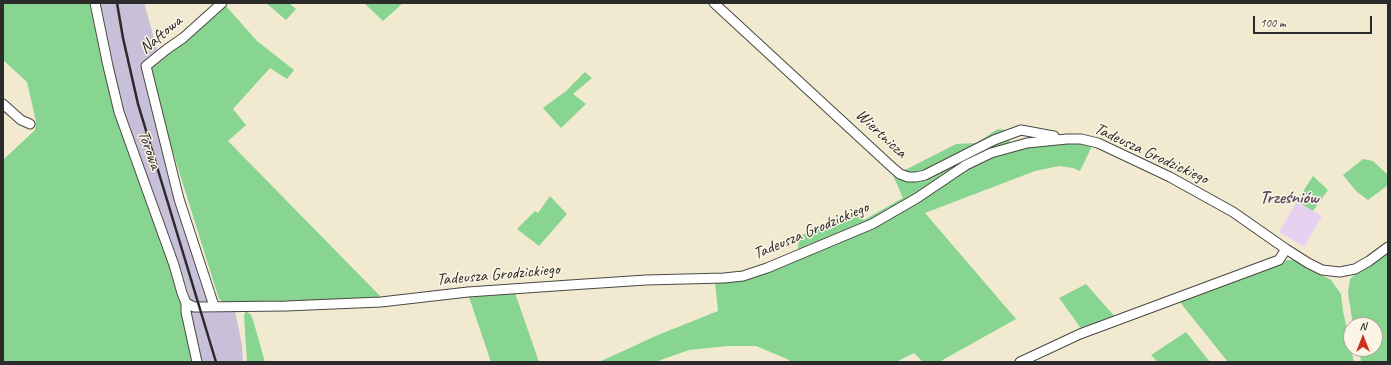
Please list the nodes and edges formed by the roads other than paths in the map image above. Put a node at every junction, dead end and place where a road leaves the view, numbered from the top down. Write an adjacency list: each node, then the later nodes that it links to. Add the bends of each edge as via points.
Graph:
1 (95, 3): 10 (street, Torowa, via 119,112)
2 (222, 3): 4 (street, Naftowa, via 183,38 146,66)
3 (714, 3): 7 (street, Wiertnicza, via 900,174 916,178 925,175 994,140 1022,130 1054,136)
4 (150, 79): 11 (street, Torowa, via 179,198)
5 (3, 104): 6 (street, via 21,120)
6 (30, 124)
7 (1056, 140): 9 (street, Tadeusza Grodzickiego, via 1076,139 1093,142 1151,168 1226,208); 11 (street, Tadeusza Grodzickiego, via 1013,146 986,155 872,224 743,276 482,291 381,302)
8 (1388, 247): 9 (street, Tadeusza Grodzickiego, via 1362,266 1340,272 1322,270)
9 (1286, 250): 13 (street, via 1279,260 1080,334)
10 (186, 303): 11 (street, Tadeusza Grodzickiego, via 194,307); 12 (street, Torowa)
11 (214, 306)
12 (197, 362)
13 (1020, 362)

